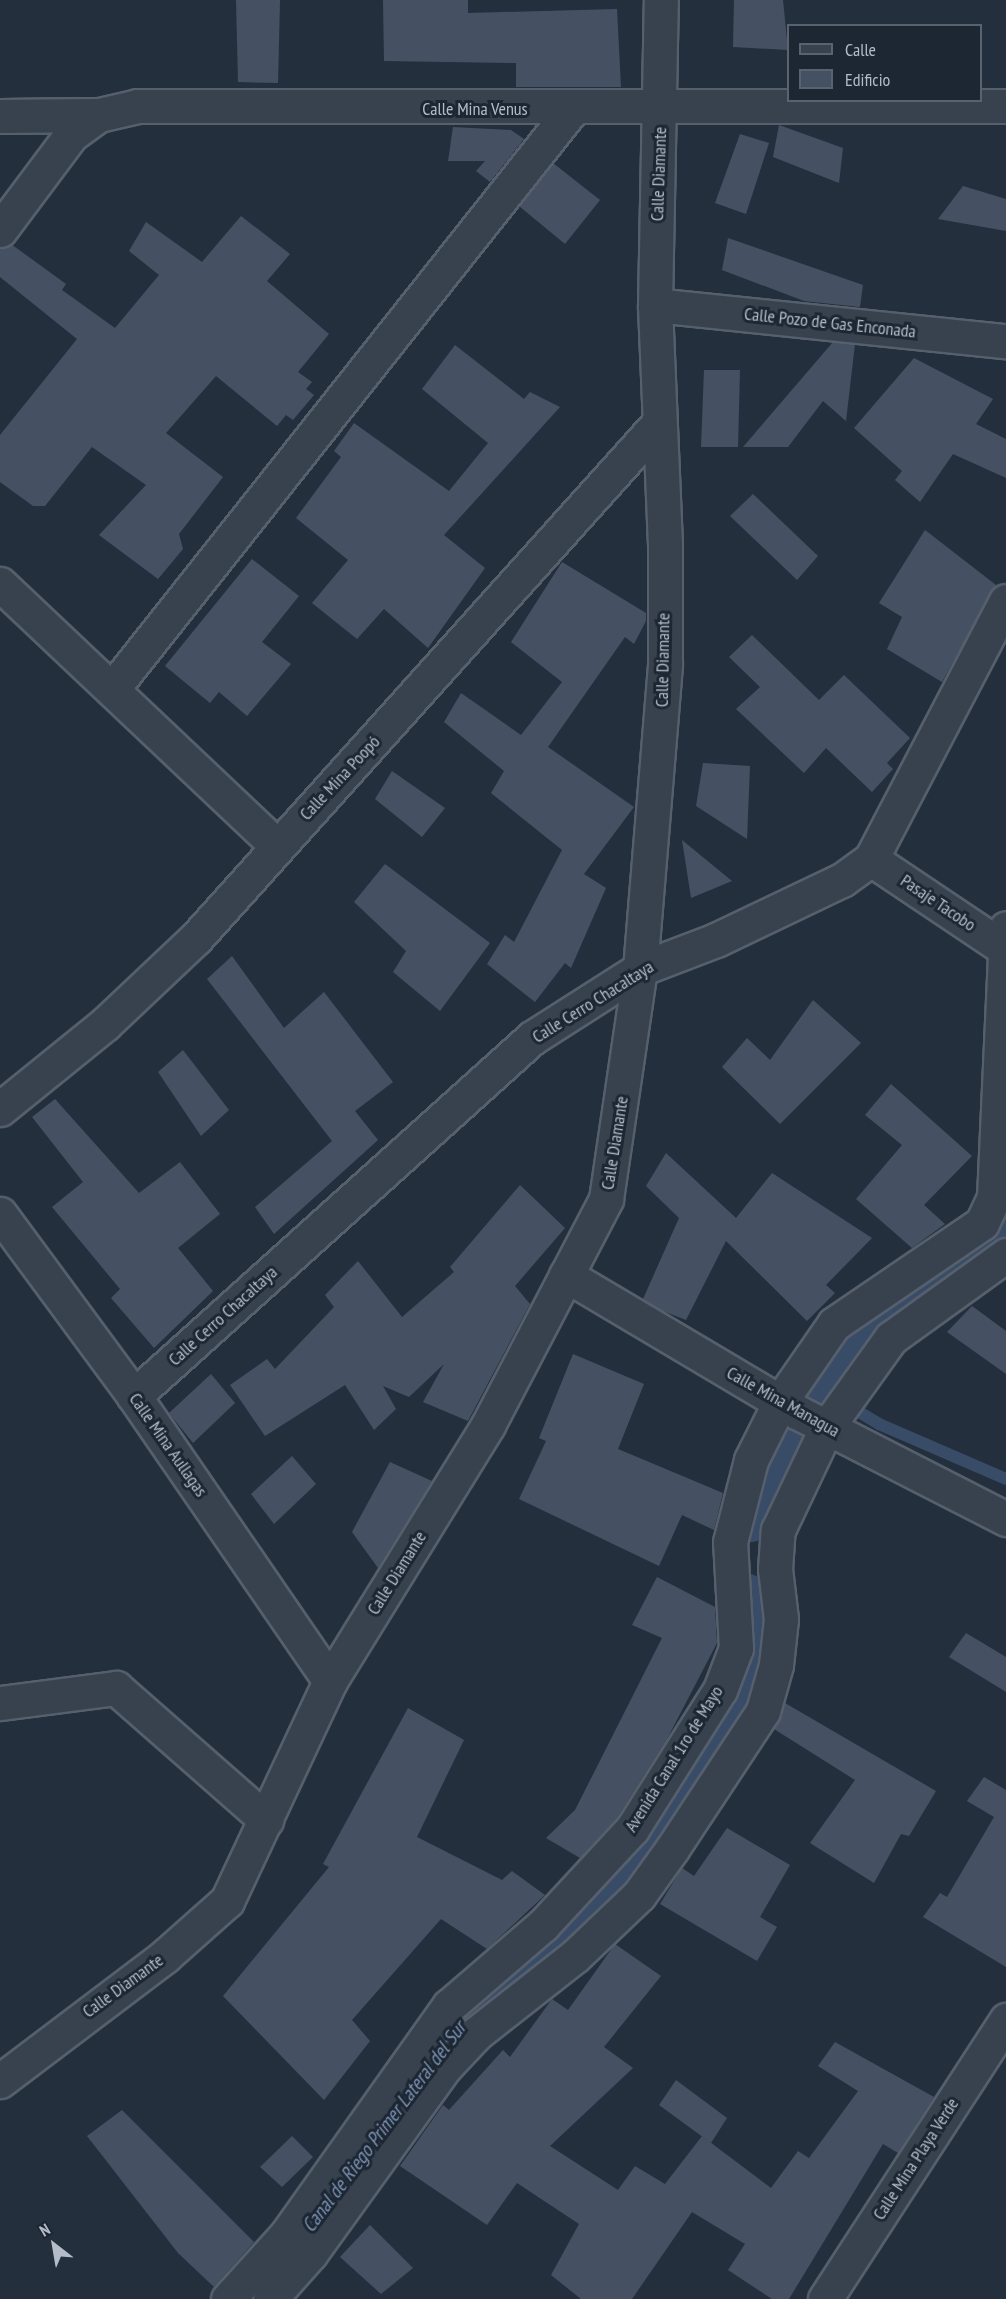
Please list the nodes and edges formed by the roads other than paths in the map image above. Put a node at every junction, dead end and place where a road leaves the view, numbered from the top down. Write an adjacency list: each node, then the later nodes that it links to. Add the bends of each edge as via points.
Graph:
1 (661, 0): 4 (street, Calle Diamante)
2 (1006, 106): 4 (street, Calle Mina Venus)
3 (572, 109): 4 (street, Calle Mina Venus); 5 (street, Calle Mina Venus, via 137,106); 13 (street)
4 (661, 110): 8 (street, Calle Diamante)
5 (99, 115): 6 (street); 7 (street, Calle Mina Venus, via 71,135)
6 (0, 116)
7 (0, 230)
8 (655, 305): 9 (street, Calle Pozo de Gas Enconada); 10 (street, Calle Diamante)
9 (1006, 341)
10 (658, 424): 14 (street, Calle Mina Poopó); 17 (street, Calle Diamante, via 665,545 665,663)
11 (0, 584): 13 (street)
12 (1006, 600): 15 (street, Calle Cerro Chacaltaya)
13 (112, 688): 14 (street)
14 (277, 846): 18 (street, Calle Mina Poopó, via 196,938 105,1024)
15 (871, 859): 16 (street, Pasaje Tacobo); 17 (street, Calle Cerro Chacaltaya, via 842,880 716,940)
16 (1005, 938): 23 (street, Avenida Canal 1ro de Mayo, via 994,1197 982,1223 834,1324)
17 (640, 969): 21 (street, Calle Diamante, via 606,1198); 22 (street, Calle Cerro Chacaltaya, via 532,1038)
18 (0, 1109)
19 (0, 1214): 22 (street, Calle Mina Aullagas)
20 (1004, 1255): 24 (street, via 891,1338)
21 (566, 1275): 23 (street, Calle Mina Managua); 26 (street, Calle Diamante, via 488,1425)
22 (134, 1396): 26 (street, Calle Mina Aullagas)
23 (780, 1402): 24 (street, Calle Mina Managua); 31 (street, Avenida Canal 1ro de Mayo, via 751,1460 730,1542 736,1648 720,1690 632,1829 552,1917 449,2006 286,2235)
24 (827, 1427): 25 (street, Calle Mina Managua); 32 (street, via 792,1492 778,1530 775,1569 781,1619 776,1665 764,1711 639,1895 575,1956 477,2034 446,2067 310,2254)
25 (1006, 1519)
26 (330, 1680): 28 (street, Calle Diamante)
27 (0, 1703): 28 (street, via 116,1688)
28 (266, 1820): 30 (street, Calle Diamante, via 227,1901 165,1956)
29 (1006, 2020): 33 (street, Calle Mina Playa Verde)
30 (0, 2081)
31 (228, 2299)
32 (270, 2299)
33 (825, 2299)

